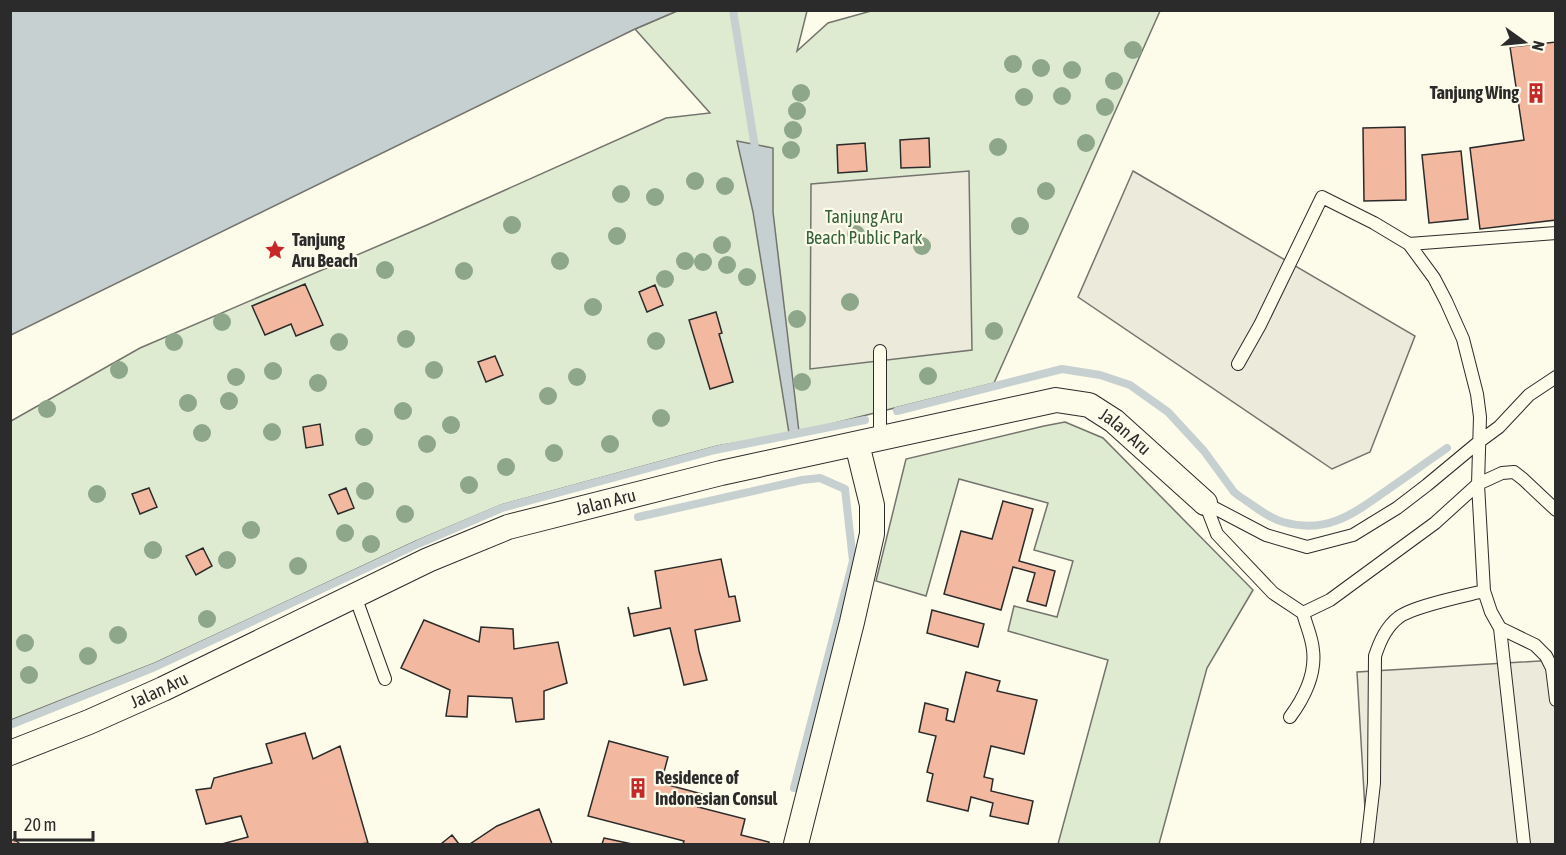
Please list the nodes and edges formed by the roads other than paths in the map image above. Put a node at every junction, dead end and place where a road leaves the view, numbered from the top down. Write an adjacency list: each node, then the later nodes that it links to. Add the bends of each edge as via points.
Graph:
1 (1556, 232): 2 (lane)
2 (1409, 244): 4 (lane, via 1322,197); 7 (lane, via 1434,278 1463,339 1477,394)
3 (880, 351): 6 (lane)
4 (1238, 364)
5 (1556, 377): 7 (lane, Jalan Aru, via 1529,395)
6 (868, 441): 9 (street, Jalan Aru, via 1056,400 1089,405 1114,421); 12 (street, Jalan Aru, via 721,472 508,528 428,560); 19 (street, via 872,534)
7 (1480, 441): 8 (lane); 9 (lane, Jalan Aru, via 1397,508 1353,535 1307,548 1266,536)
8 (1478, 484): 10 (lane, via 1514,472); 11 (lane); 13 (lane, via 1436,523 1330,600)
9 (1205, 503): 13 (lane, Jalan Aru, via 1217,534 1273,593)
10 (1556, 510)
11 (1484, 591): 14 (lane); 20 (lane, via 1400,616 1379,642 1375,656 1374,783)
12 (355, 596): 15 (lane); 18 (street, Jalan Aru, via 163,689)
13 (1303, 612): 17 (lane, via 1313,662 1306,691)
14 (1500, 628): 16 (lane, via 1535,645 1546,656 1552,668); 21 (lane)
15 (385, 679)
16 (1556, 700)
17 (1290, 717)
18 (10, 753)
19 (796, 844)
20 (1367, 844)
21 (1524, 844)

